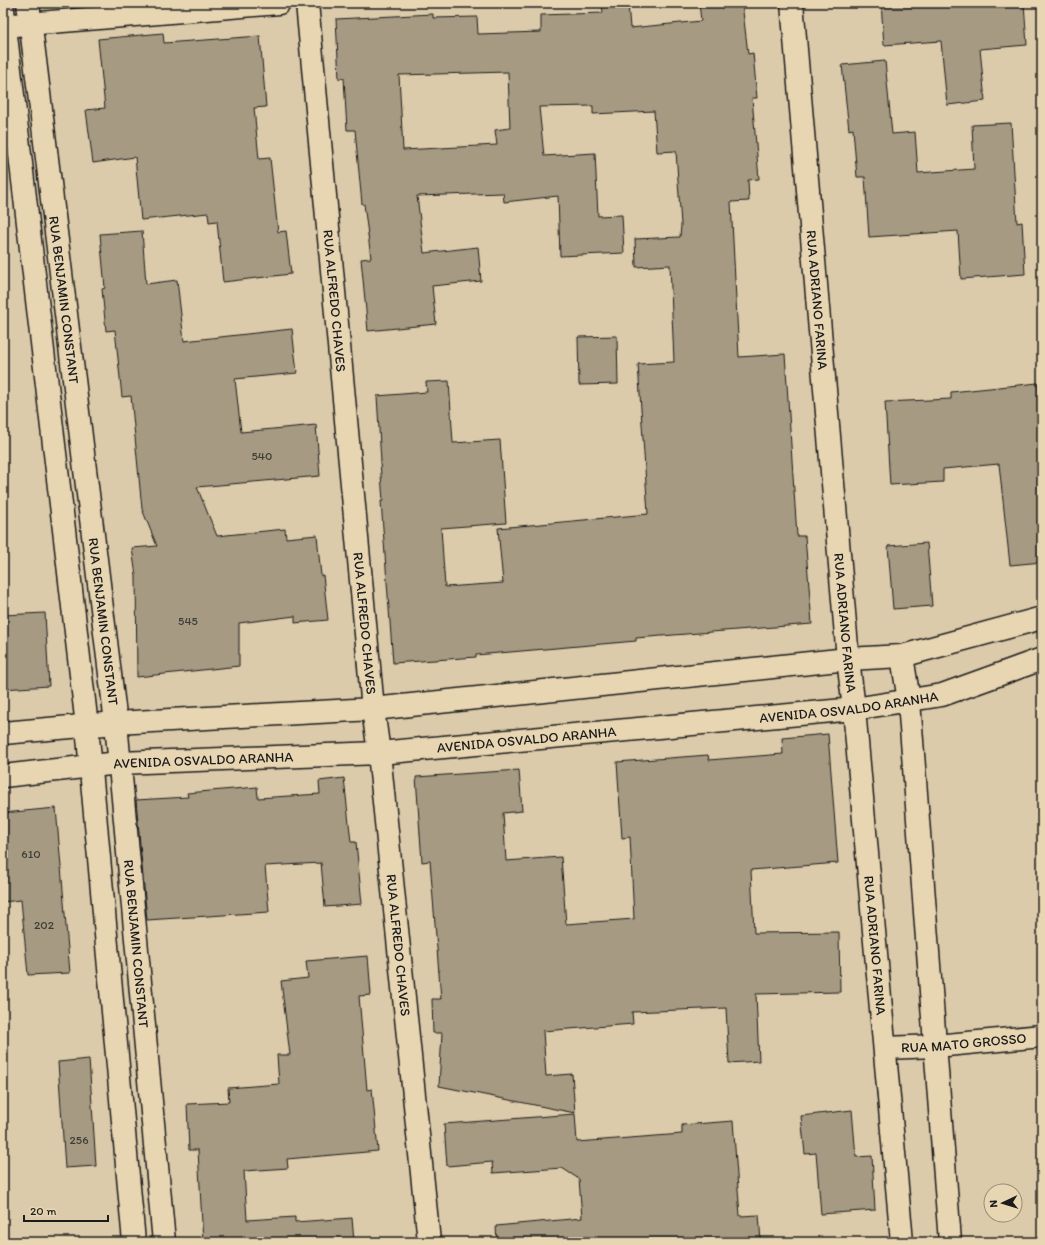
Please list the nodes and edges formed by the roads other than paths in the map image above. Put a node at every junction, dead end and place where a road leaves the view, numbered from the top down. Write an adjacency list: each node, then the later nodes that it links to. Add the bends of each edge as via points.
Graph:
1 (279, 3): 4 (street)
2 (307, 3): 11 (street, RUA ALFREDO CHAVES)
3 (792, 3): 8 (street, RUA ADRIANO FARINA)
4 (29, 13): 5 (street); 13 (street, RUA BENJAMIN CONSTANT)
5 (4, 21): 14 (street, RUA BENJAMIN CONSTANT)
6 (1042, 618): 7 (street)
7 (902, 656): 8 (street); 10 (street)
8 (848, 659): 11 (street); 12 (street, RUA ADRIANO FARINA)
9 (1042, 659): 10 (street, AVENIDA OSVALDO ARANHA, via 942,695)
10 (909, 701): 12 (street, AVENIDA OSVALDO ARANHA); 21 (street)
11 (373, 709): 13 (street); 16 (street, RUA ALFREDO CHAVES)
12 (854, 709): 16 (street, AVENIDA OSVALDO ARANHA); 22 (street, RUA ADRIANO FARINA)
13 (116, 723): 14 (street); 17 (street, RUA BENJAMIN CONSTANT)
14 (87, 726): 15 (street); 18 (street, RUA BENJAMIN CONSTANT)
15 (3, 733)
16 (379, 753): 17 (street, AVENIDA OSVALDO ARANHA); 25 (street, RUA ALFREDO CHAVES)
17 (119, 764): 18 (street, AVENIDA OSVALDO ARANHA); 24 (street, RUA BENJAMIN CONSTANT)
18 (90, 766): 19 (street, AVENIDA OSVALDO ARANHA); 23 (street, RUA BENJAMIN CONSTANT)
19 (3, 776)
20 (1042, 1036): 21 (street, RUA MATO GROSSO)
21 (936, 1046): 22 (street, RUA MATO GROSSO); 27 (street)
22 (885, 1048): 26 (street, RUA ADRIANO FARINA)
23 (134, 1242)
24 (164, 1242)
25 (429, 1242)
26 (902, 1242)
27 (950, 1242)

